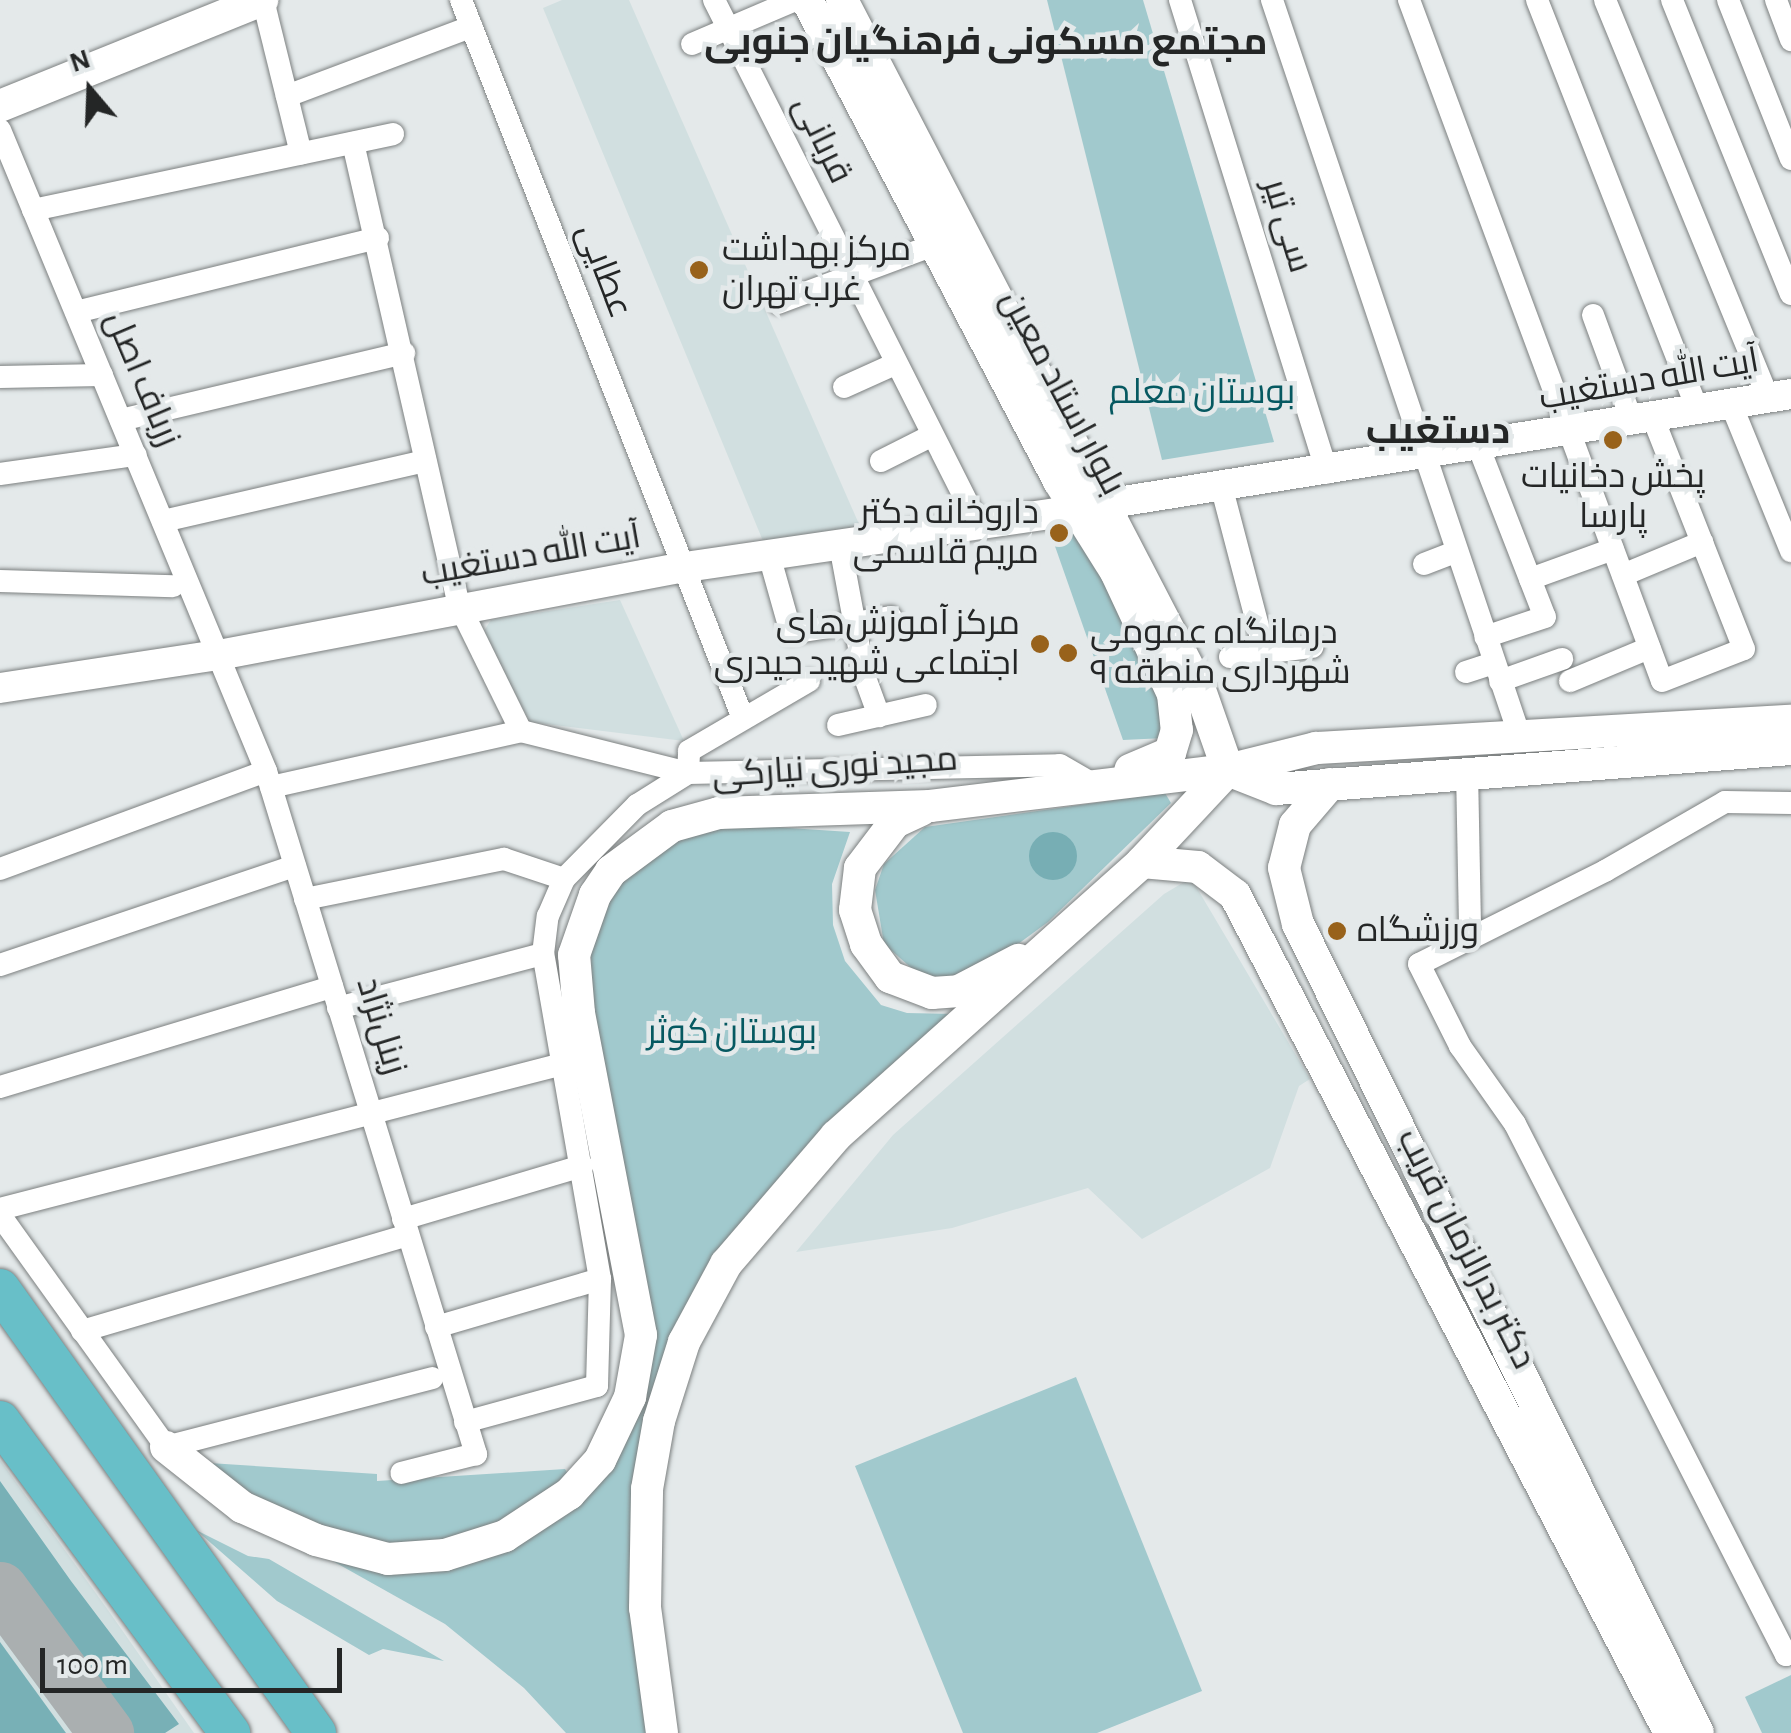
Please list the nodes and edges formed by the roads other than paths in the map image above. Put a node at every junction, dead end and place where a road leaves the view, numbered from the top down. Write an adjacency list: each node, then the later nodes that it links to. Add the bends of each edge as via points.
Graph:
1 (263, 0): 19 (street); 20 (main road)
2 (461, 0): 15 (street, عطایی)
3 (714, 0): 16 (street, قربانی)
4 (795, 0): 16 (street)
5 (807, 0): 28 (main road, بلوار استاد معین)
6 (842, 0): 54 (main road, بلوار استاد معین)
7 (1180, 0): 52 (street, سی تیر)
8 (1272, 0): 48 (street)
9 (1408, 0): 44 (street)
10 (1537, 0): 41 (street)
11 (1605, 0): 39 (street)
12 (1672, 0): 30 (street)
13 (1728, 0): 25 (street)
14 (1776, 0): 17 (street)
15 (471, 27): 19 (street); 64 (street, عطایی)
16 (728, 30): 18 (street); 29 (street, قربانی)
17 (1791, 40)
18 (692, 44)
19 (287, 96): 24 (street)
20 (0, 106)
21 (0, 130): 26 (street, زرباف اصل)
22 (393, 134): 23 (street)
23 (353, 143): 24 (street); 27 (street)
24 (301, 154): 26 (street)
25 (1791, 158)
26 (33, 210): 32 (street, زرباف اصل)
27 (378, 238): 32 (street); 34 (street)
28 (939, 243): 29 (street); 54 (main road, بلوار استاد معین)
29 (851, 277): 31 (street); 35 (street, قربانی)
30 (1791, 294)
31 (778, 303)
32 (76, 312): 36 (street, زرباف اصل)
33 (1593, 314): 43 (street)
34 (404, 353): 42 (street); 49 (street)
35 (895, 364): 38 (street); 45 (street, قربانی)
36 (102, 375): 37 (street); 42 (street, زرباف اصل)
37 (0, 377)
38 (844, 387)
39 (1785, 395): 40 (street, آیت الله دستغیب)
40 (1731, 404): 41 (street, آیت الله دستغیب); 60 (street)
41 (1698, 410): 43 (street, آیت الله دستغیب)
42 (121, 420): 47 (street, زرباف اصل)
43 (1642, 420): 44 (street, آیت الله دستغیب); 57 (street)
44 (1570, 432): 46 (street, آیت الله دستغیب); 59 (street)
45 (930, 436): 50 (street); 56 (street, قربانی)
46 (1479, 448): 48 (street, آیت الله دستغیب); 66 (street)
47 (136, 455): 51 (street); 55 (street, زرباف اصل)
48 (1424, 458): 52 (street, آیت الله دستغیب); 61 (street)
49 (425, 461): 55 (street); 69 (street)
50 (881, 461)
51 (0, 474)
52 (1327, 474): 53 (street, آیت الله دستغیب)
53 (1222, 489): 54 (street, آیت الله دستغیب); 75 (street)
54 (1091, 508): 56 (street, آیت الله دستغیب); 92 (main road, بلوار استاد معین, via 1200,690); 96 (main road, بلوار استاد معین, via 1178,713 1170,753)
55 (163, 521): 76 (street, زرباف اصل)
56 (978, 524): 58 (street, آیت الله دستغیب)
57 (1702, 542): 65 (street); 74 (street, via 1744,649 1662,681)
58 (840, 544): 62 (street, آیت الله دستغیب); 71 (street)
59 (1613, 549): 65 (street); 66 (street)
60 (1791, 551)
61 (1456, 552): 63 (street); 72 (street)
62 (769, 555): 64 (street, آیت الله دستغیب); 71 (street, via 791,633)
63 (1424, 564)
64 (680, 568): 69 (street, آیت الله دستغیب); 85 (street, عطایی)
65 (1622, 575): 74 (street)
66 (1530, 579): 72 (street, via 1546,617)
67 (0, 581): 68 (street)
68 (173, 586)
69 (459, 605): 76 (street, آیت الله دستغیب); 89 (street)
70 (891, 617): 71 (street)
71 (856, 623): 86 (street)
72 (1485, 637): 80 (street)
73 (1312, 647): 75 (street)
74 (1649, 648): 82 (street)
75 (1265, 652): 77 (street)
76 (219, 655): 83 (street, آیت الله دستغیب); 95 (street, زینل‌نژاد)
77 (1230, 657)
78 (1562, 658): 80 (street)
79 (1466, 672): 80 (street)
80 (1497, 672): 90 (street)
81 (809, 681): 85 (street)
82 (1570, 681)
83 (0, 688)
84 (926, 705): 86 (street)
85 (742, 716): 94 (street, via 689,751)
86 (879, 716): 88 (street)
87 (1791, 721): 90 (main road, مجید نوری نیارکی)
88 (838, 725)
89 (520, 732): 94 (street); 95 (street)
90 (1520, 737): 92 (main road, مجید نوری نیارکی, via 1316,748)
91 (1791, 749): 93 (main road, مجید نوری نیارکی)
92 (1228, 770): 96 (main road, مجید نوری نیارکی); 97 (main road, مجید نوری نیارکی, via 1276,788); 100 (main road)
93 (1467, 770): 97 (main road, مجید نوری نیارکی); 107 (street)
94 (688, 773): 96 (street, via 1060,765); 103 (street, via 637,805)
95 (268, 779): 101 (street, زینل‌نژاد); 102 (street)
96 (1088, 782): 99 (main road, مجید نوری نیارکی)
97 (1330, 784): 105 (main road, دکتر بدرالزمان قریب, via 1296,825 1284,868)
98 (1791, 803): 107 (street, via 1725,802 1605,871)
99 (930, 806): 106 (main road, via 895,822 860,868 855,910 866,944 890,977 906,988 959,991); 125 (main road, مجید نوری نیارکی, via 696,818 635,848 595,895 574,955 574,983 641,1335 620,1425 568,1494 534,1521 489,1542 445,1555 388,1559 316,1540 242,1507)
100 (1142, 862): 106 (main road); 108 (main road, دکتر بدرالزمان قریب, via 1198,866 1235,896)
101 (295, 866): 104 (street, زینل‌نژاد); 110 (street)
102 (0, 870)
103 (564, 879): 104 (street, via 504,859); 109 (street, via 548,916)
104 (305, 898): 111 (street, زینل‌نژاد)
105 (1298, 924): 108 (main road); 134 (main road, دکتر بدرالزمان قریب)
106 (1066, 929): 132 (main road, via 955,1036 836,1136 773,1202 726,1264 684,1342 659,1420 642,1551)
107 (1470, 933): 127 (street, via 1419,964 1460,1046 1515,1124 1786,1655)
108 (1262, 942): 133 (main road, دکتر بدرالزمان قریب)
109 (543, 954): 111 (street); 112 (street)
110 (0, 965)
111 (335, 998): 113 (street); 114 (street, زینل‌نژاد)
112 (559, 1066): 114 (street); 115 (street)
113 (0, 1087)
114 (371, 1114): 116 (street); 117 (street, زینل‌نژاد)
115 (582, 1166): 117 (street); 118 (street)
116 (0, 1212): 121 (street)
117 (406, 1227): 120 (street, زینل‌نژاد); 121 (street)
118 (600, 1279): 120 (street); 124 (street, via 597,1386)
119 (0, 1289): 128 (highway)
120 (436, 1326): 124 (street, زینل‌نژاد)
121 (82, 1331): 125 (street)
122 (432, 1378): 125 (street)
123 (0, 1421): 129 (highway)
124 (465, 1422): 126 (street, via 476,1454)
125 (166, 1447)
126 (402, 1474)
127 (1791, 1652)
128 (284, 1688): 130 (highway); 131 (highway)
129 (230, 1733)
130 (316, 1733)
131 (328, 1733)
132 (662, 1733)
133 (1670, 1733)
134 (1698, 1733)

